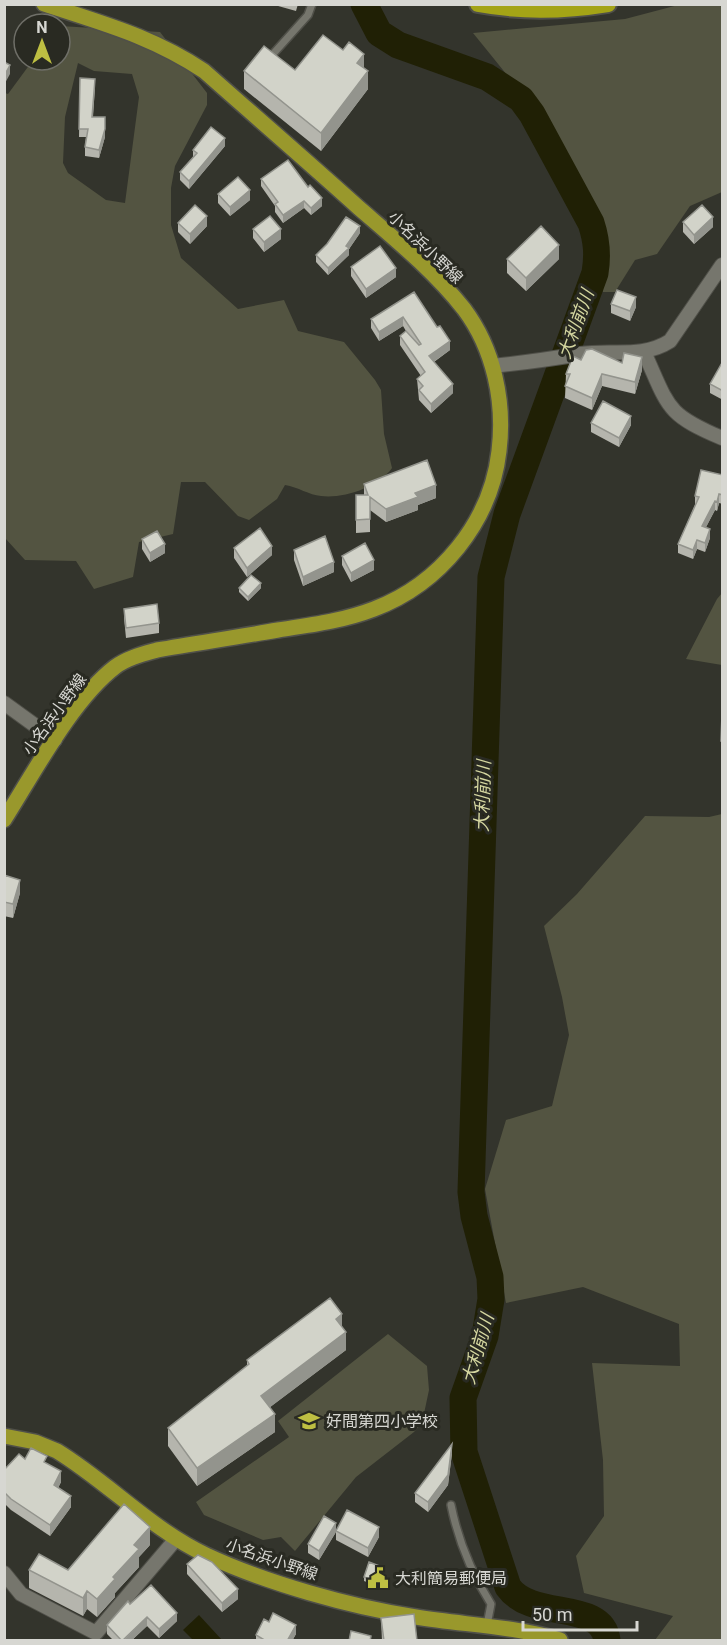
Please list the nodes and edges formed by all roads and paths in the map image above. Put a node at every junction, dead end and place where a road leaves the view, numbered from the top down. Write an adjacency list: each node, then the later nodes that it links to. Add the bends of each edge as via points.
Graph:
1 (44, 4): 8 (main road, 小名浜小野線, via 146,38 172,49 204,71 432,272 478,330)
2 (312, 4): 5 (lane, via 309,15)
3 (478, 4): 4 (highway, via 529,10)
4 (608, 4)
5 (273, 54)
6 (723, 265): 7 (street, via 670,341)
7 (644, 352): 8 (street); 9 (street, via 669,406 678,416)
8 (492, 366): 11 (main road, 小名浜小野線, via 500,396 497,469 484,507 439,569 376,608 338,620 134,656 93,687)
9 (723, 438)
10 (4, 703): 11 (street)
11 (55, 740): 12 (main road, 小名浜小野線)
12 (4, 820)
13 (4, 1436): 15 (main road, 小名浜小野線, via 57,1450)
14 (451, 1505): 17 (lane, via 477,1583 491,1604)
15 (176, 1539): 16 (street, via 96,1633 21,1594); 17 (main road, 小名浜小野線, via 246,1571 353,1605)
16 (4, 1573)
17 (487, 1625): 18 (main road, 小名浜小野線)
18 (560, 1641)

